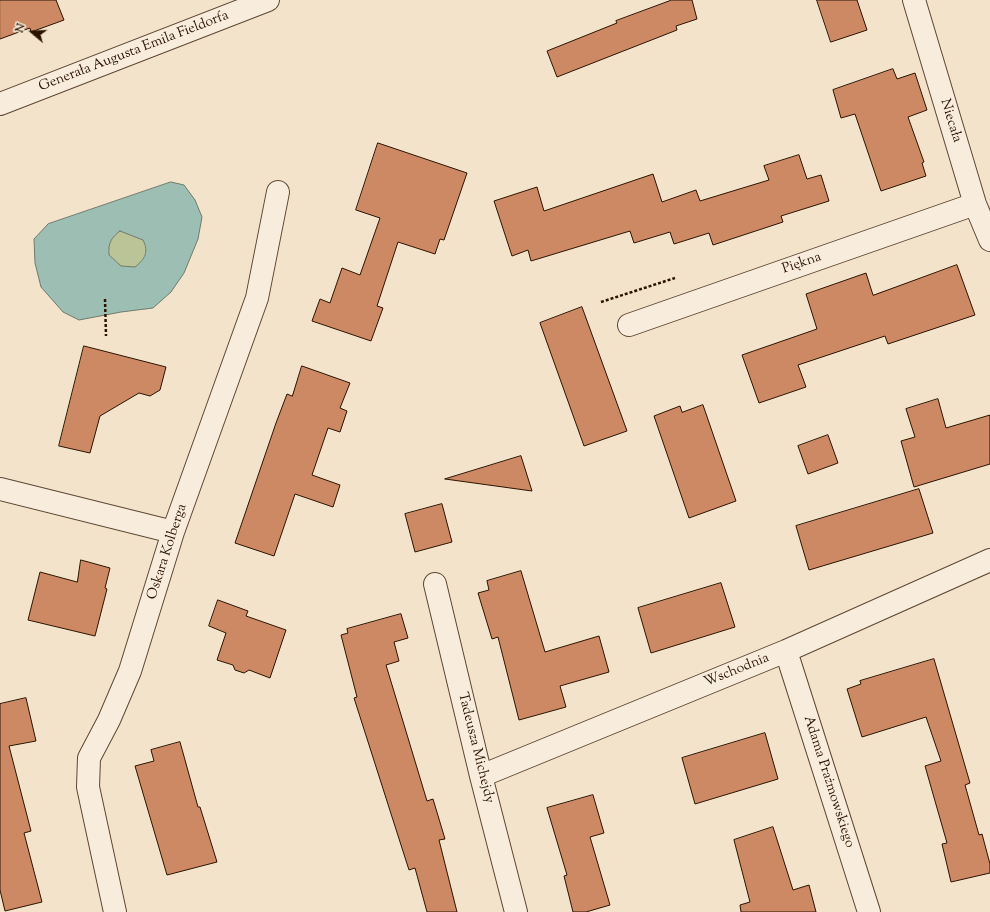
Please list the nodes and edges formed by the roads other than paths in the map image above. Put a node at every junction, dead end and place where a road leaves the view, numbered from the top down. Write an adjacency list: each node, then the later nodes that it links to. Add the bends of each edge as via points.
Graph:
1 (268, 0): 3 (street, Generała Augusta Emila Fieldorfa, via 155,46)
2 (914, 0): 5 (street, Niecała)
3 (0, 104)
4 (278, 192): 9 (street, Oskara Kolberga, via 257,298)
5 (975, 204): 6 (street, Niecała); 7 (street, Piękna)
6 (990, 240)
7 (629, 325)
8 (0, 489): 9 (street)
9 (173, 532): 14 (street, Oskara Kolberga, via 130,672 89,758 88,788)
10 (990, 560): 12 (street, Wschodnia)
11 (435, 584): 13 (street, Tadeusza Michejdy)
12 (786, 651): 13 (street, Wschodnia); 16 (street, Adama Prażmowskiego)
13 (481, 776): 15 (street, Tadeusza Michejdy)
14 (115, 912)
15 (516, 912)
16 (869, 912)

